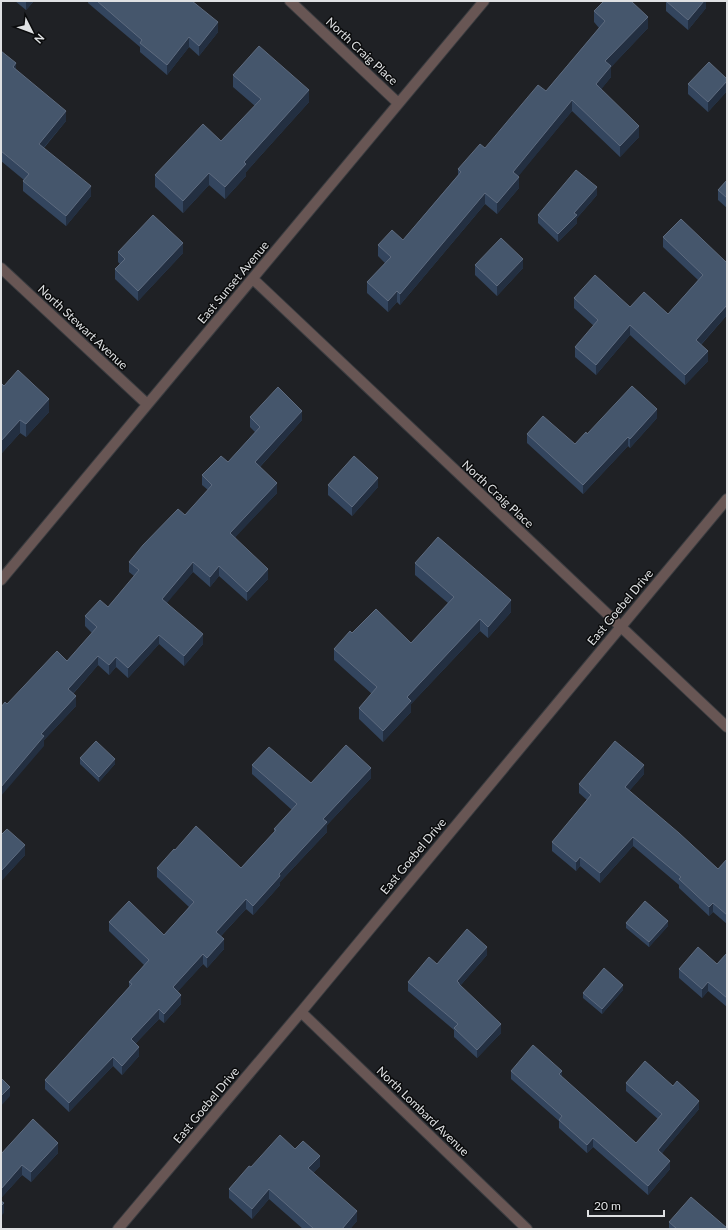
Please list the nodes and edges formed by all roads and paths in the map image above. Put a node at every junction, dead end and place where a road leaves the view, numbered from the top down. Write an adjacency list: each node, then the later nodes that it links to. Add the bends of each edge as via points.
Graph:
1 (290, 1): 3 (street, North Craig Place)
2 (484, 1): 3 (street, East Sunset Avenue)
3 (398, 103): 5 (street, East Sunset Avenue)
4 (1, 268): 6 (street, North Stewart Avenue)
5 (253, 279): 6 (street, East Sunset Avenue); 9 (street, North Craig Place)
6 (147, 404): 8 (street, East Sunset Avenue)
7 (727, 499): 9 (street, East Goebel Drive)
8 (1, 580)
9 (620, 627): 10 (street, North Craig Place); 11 (street, East Goebel Drive)
10 (727, 727)
11 (301, 1012): 12 (street, East Goebel Drive); 13 (street, North Lombard Avenue)
12 (118, 1229)
13 (527, 1229)

